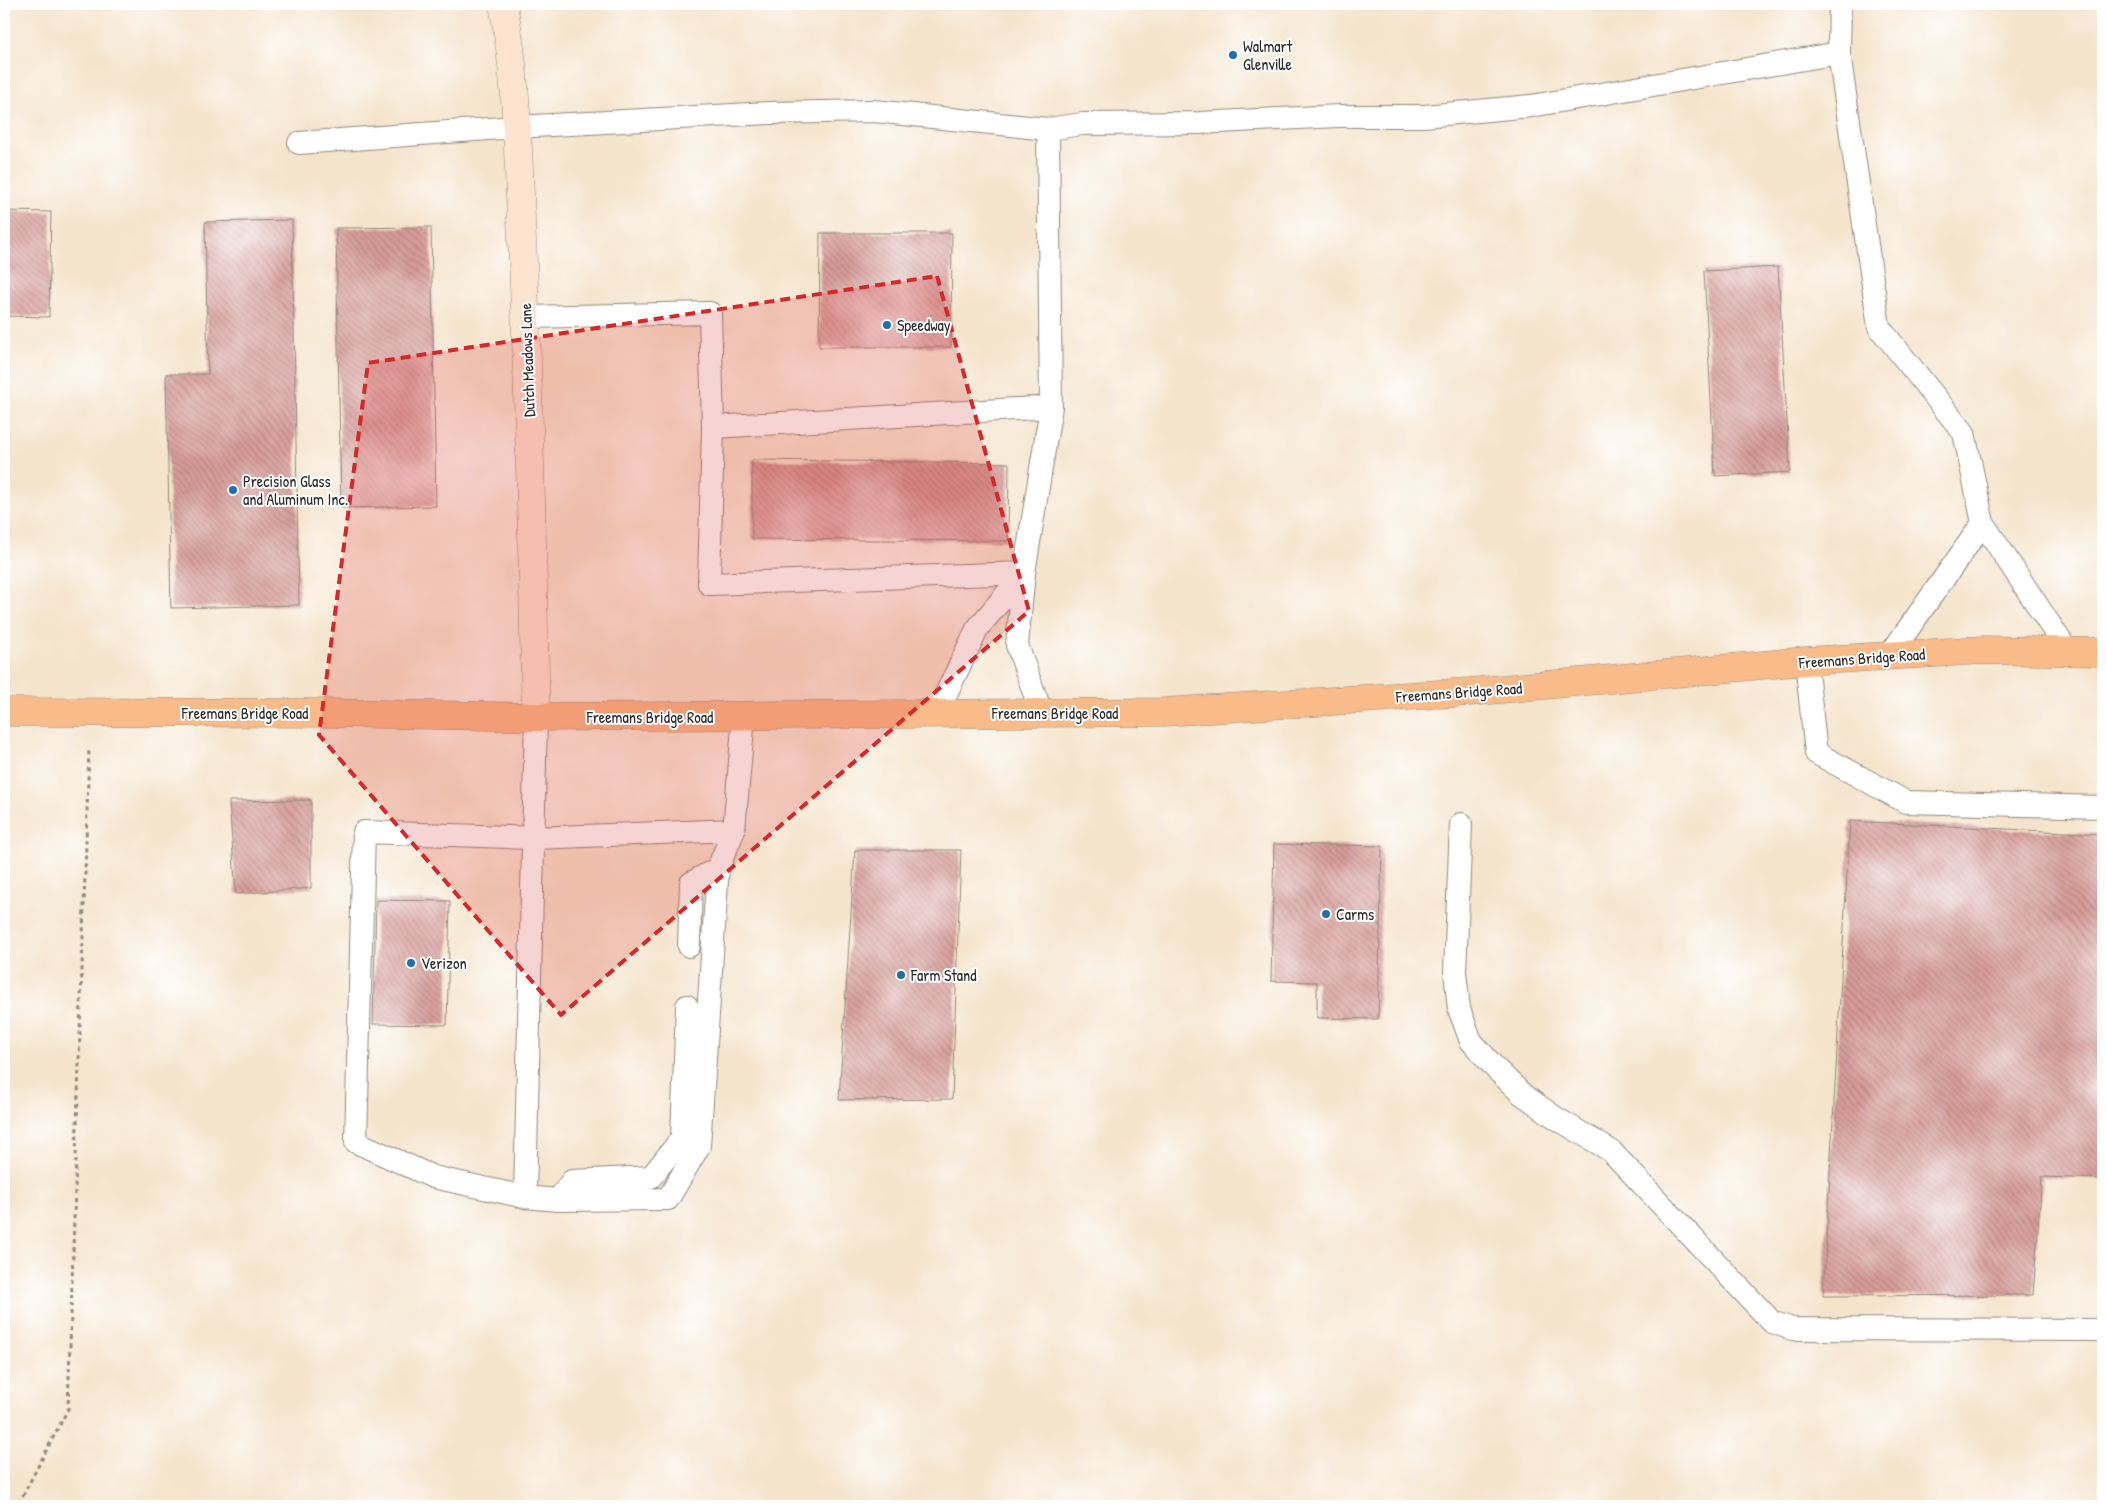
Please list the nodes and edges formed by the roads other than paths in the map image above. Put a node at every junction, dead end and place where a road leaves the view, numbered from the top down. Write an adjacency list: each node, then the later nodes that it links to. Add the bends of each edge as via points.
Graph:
1 (503, 4): 4 (street, Dutch Meadows Lane)
2 (1840, 4): 3 (lane)
3 (1839, 53): 5 (lane, via 1531,106 1424,116 1082,124); 10 (lane, via 1879,327 1964,433)
4 (516, 127): 5 (lane, via 874,110); 6 (lane); 7 (street, Dutch Meadows Lane)
5 (1048, 130): 8 (lane)
6 (299, 143)
7 (526, 316): 9 (lane, via 710,313); 20 (street, Dutch Meadows Lane)
8 (1050, 407): 9 (lane); 11 (lane)
9 (713, 428): 11 (lane, via 709,584)
10 (1983, 523): 12 (lane); 14 (lane)
11 (1024, 573): 17 (lane, via 1017,645); 18 (lane, via 977,629)
12 (2068, 652): 13 (highway, Freemans Bridge Road); 14 (highway, Freemans Bridge Road, via 1983,650)
13 (2103, 652)
14 (1889, 656): 15 (highway, Freemans Bridge Road)
15 (1806, 661): 17 (highway, Freemans Bridge Road, via 1469,692 1174,712); 21 (lane, via 1816,753 1906,802)
16 (4, 712): 20 (highway, Freemans Bridge Road)
17 (1041, 712): 18 (highway, Freemans Bridge Road)
18 (936, 714): 19 (highway, Freemans Bridge Road)
19 (744, 716): 20 (highway, Freemans Bridge Road); 23 (lane)
20 (536, 717): 24 (lane)
21 (2103, 807)
22 (1461, 824): 30 (lane, via 1455,972 1459,1009 1471,1041 1522,1094 1611,1151 1772,1322 1792,1329)
23 (734, 830): 24 (lane); 25 (lane)
24 (534, 838): 28 (lane); 28 (lane, via 364,832 356,1142 433,1176)
25 (718, 868): 26 (lane, via 691,883); 29 (lane, via 699,1146 668,1200)
26 (689, 946)
27 (687, 1006): 29 (lane, via 682,1138 651,1177 572,1181)
28 (525, 1197): 29 (lane)
29 (558, 1200)
30 (2103, 1330)

